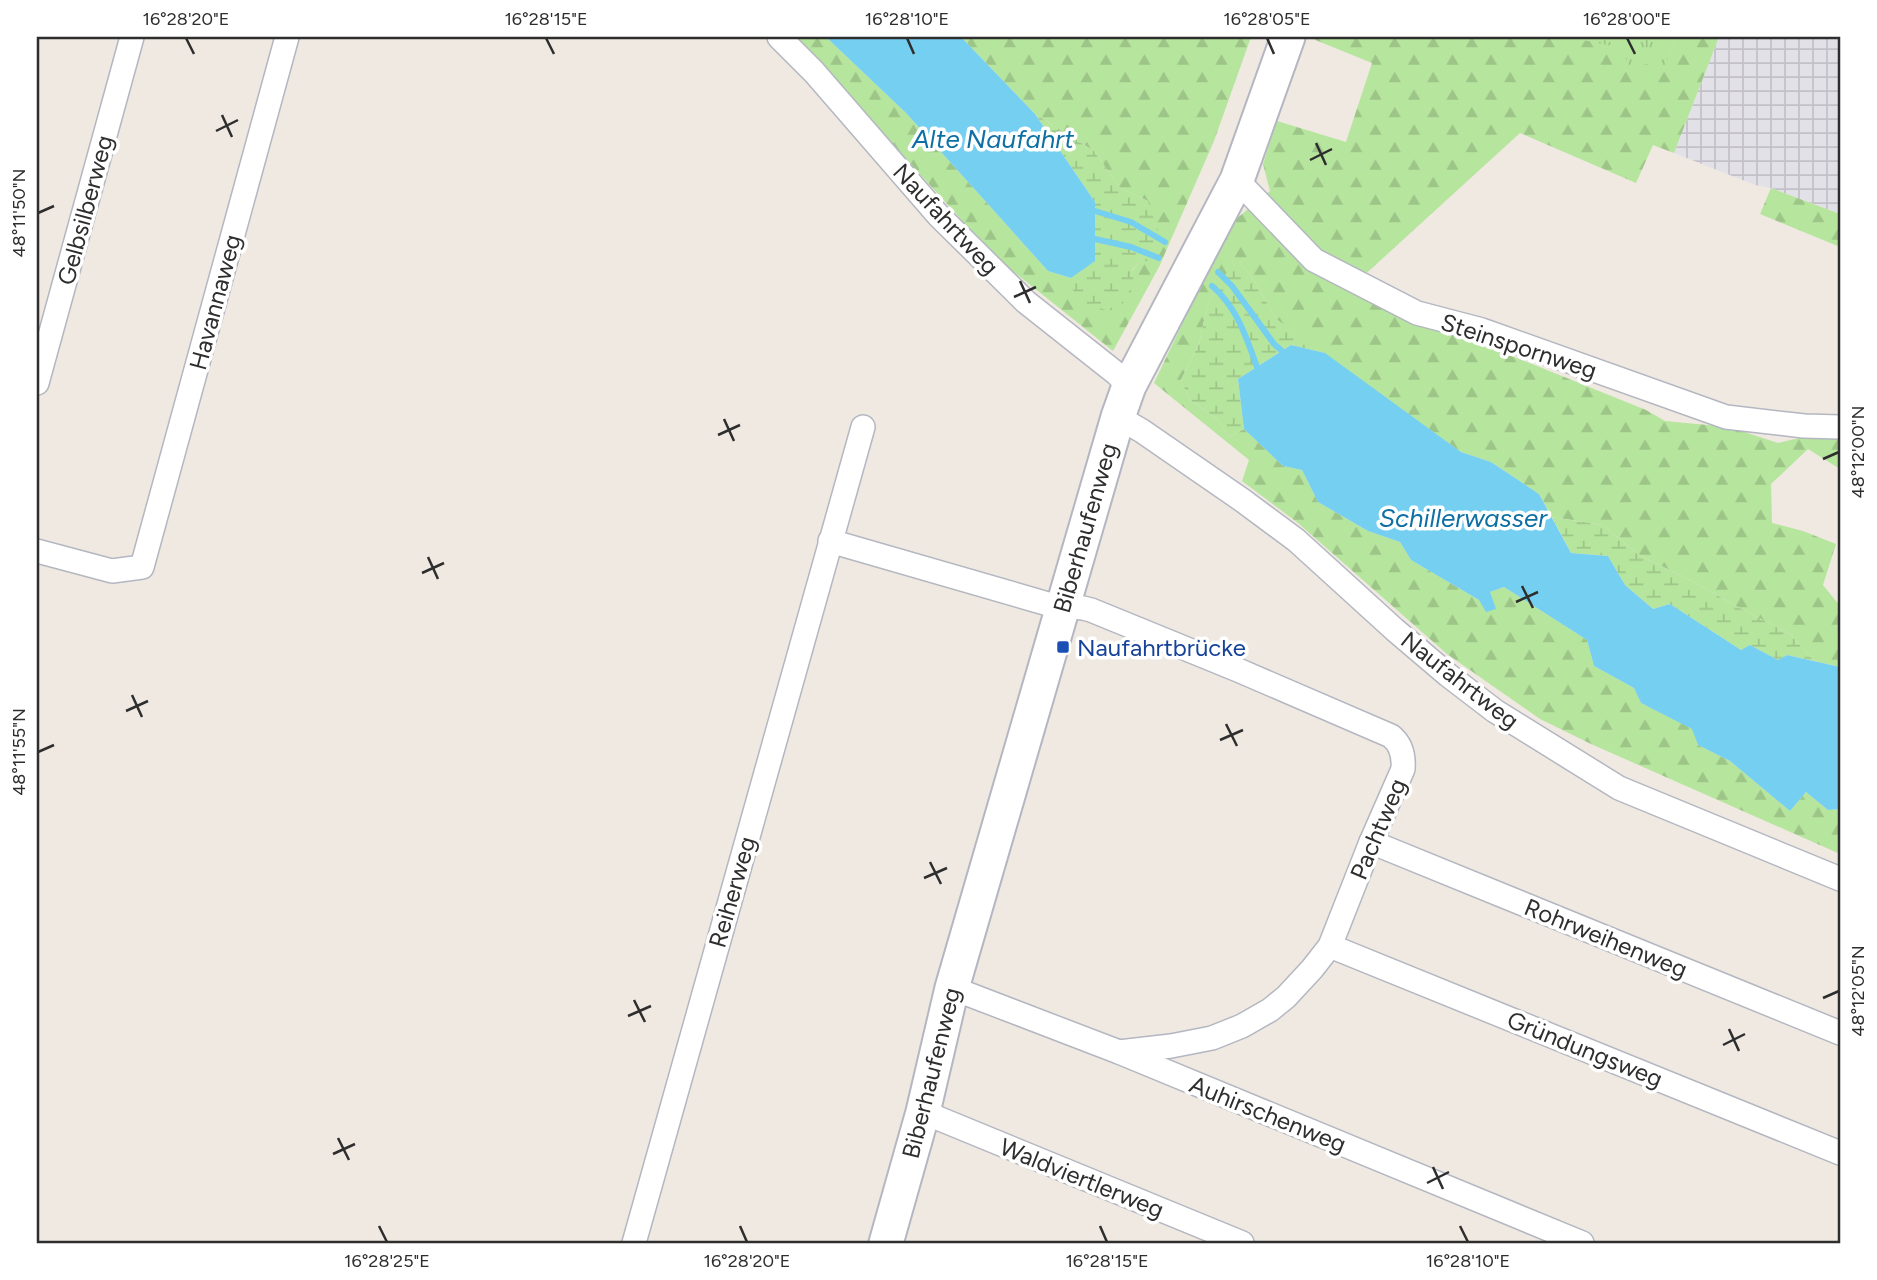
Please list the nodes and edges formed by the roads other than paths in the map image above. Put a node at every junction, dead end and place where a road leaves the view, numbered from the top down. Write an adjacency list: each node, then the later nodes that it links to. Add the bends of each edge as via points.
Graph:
1 (132, 37): 6 (street, Gelbsilberweg)
2 (287, 37): 12 (street, Havannaweg, via 142,567 112,571)
3 (779, 37): 7 (street, Naufahrtweg, via 937,215 1026,302)
4 (1288, 37): 5 (main road, Biberhaufenweg)
5 (1237, 180): 7 (main road, Biberhaufenweg); 10 (street, Steinspornweg, via 1314,260 1417,313 1482,330 1726,417)
6 (37, 383)
7 (1129, 386): 8 (main road, Biberhaufenweg)
8 (1118, 417): 13 (main road, Biberhaufenweg); 15 (street, Naufahrtweg, via 1296,540 1395,630 1495,711 1619,788)
9 (863, 427): 11 (street, Reiherweg)
10 (1840, 427)
11 (830, 541): 13 (street); 22 (street, Reiherweg)
12 (37, 551)
13 (1063, 606): 14 (street, Pachtweg, via 1091,610 1396,739 1403,769); 17 (main road, Biberhaufenweg)
14 (1371, 842): 16 (street, Pachtweg); 18 (street, Rohrweihenweg)
15 (1840, 879)
16 (1331, 946): 19 (street, Pachtweg, via 1286,997 1242,1026 1212,1038); 21 (street, Gründungsweg)
17 (952, 988): 19 (street, Auhirschenweg); 20 (main road, Biberhaufenweg)
18 (1840, 1033)
19 (1119, 1052): 25 (street, Auhirschenweg)
20 (923, 1112): 23 (main road, Biberhaufenweg); 24 (street, Waldviertlerweg)
21 (1840, 1153)
22 (634, 1243)
23 (887, 1243)
24 (1242, 1243)
25 (1582, 1243)

